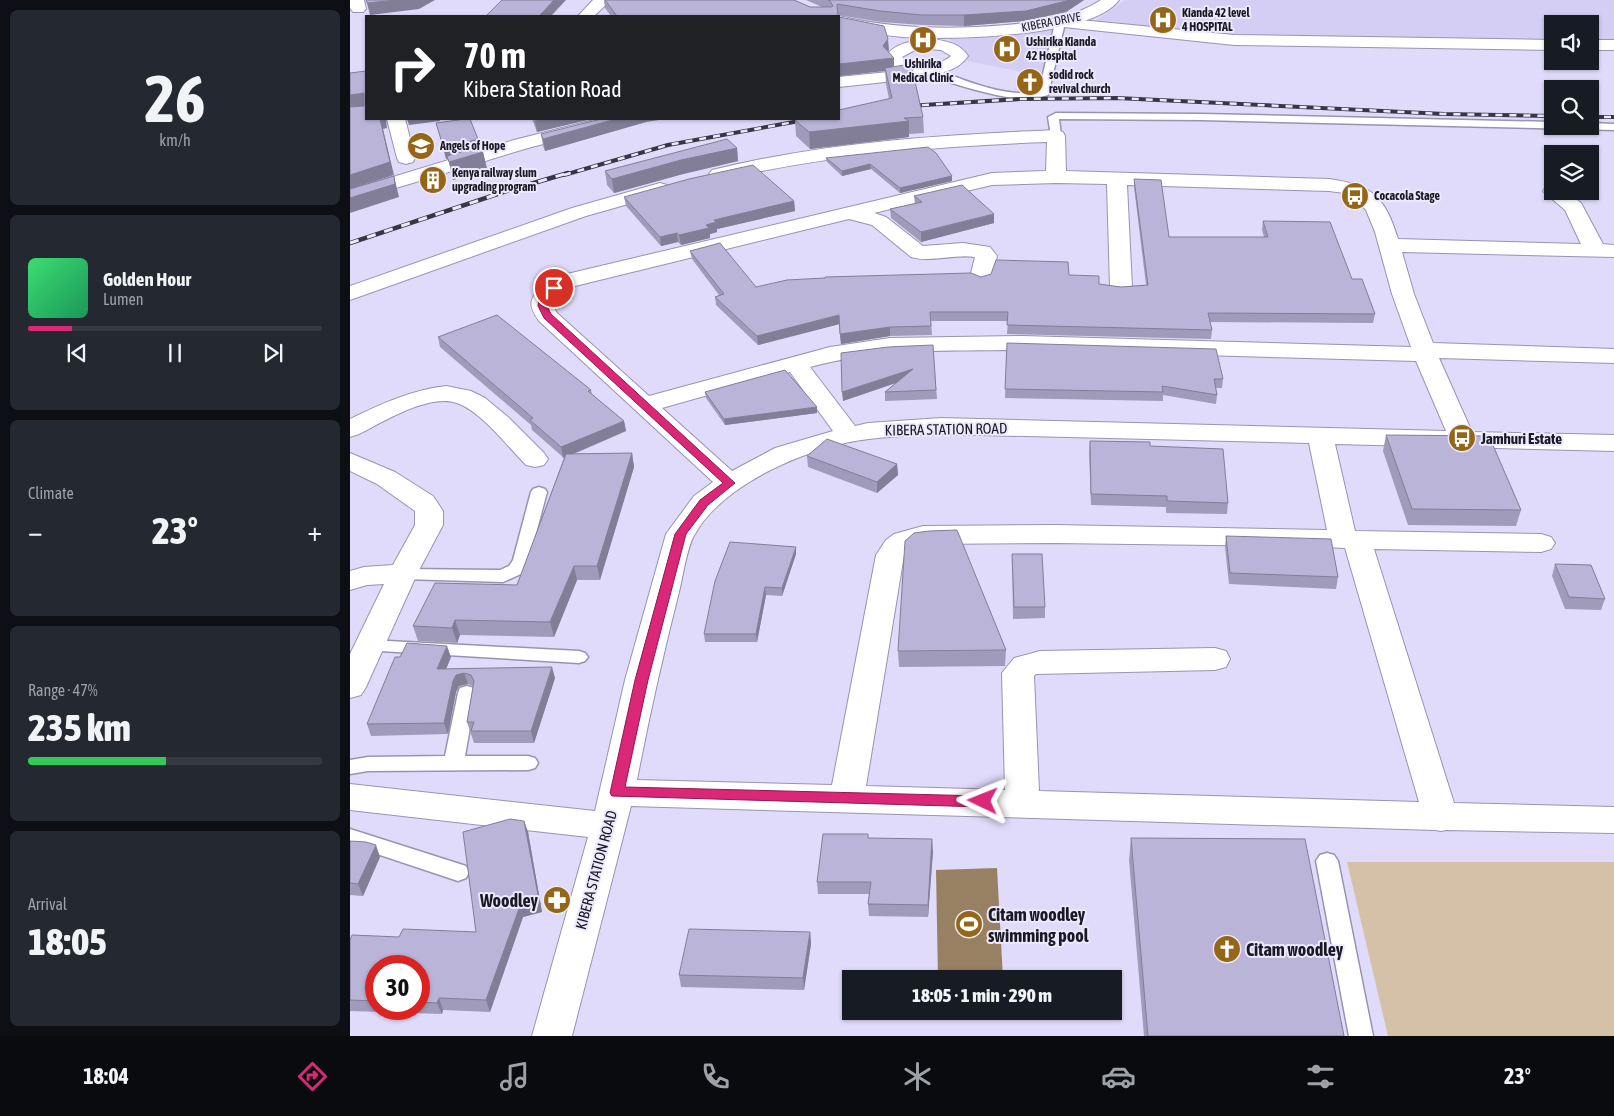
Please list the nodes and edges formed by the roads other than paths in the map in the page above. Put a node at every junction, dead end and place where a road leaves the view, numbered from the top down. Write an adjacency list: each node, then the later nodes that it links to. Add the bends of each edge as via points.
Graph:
1 (1110, 0): 5 (street, KIBERA DRIVE, via 1088,15)
2 (578, 2): 3 (street)
3 (595, 7)
4 (840, 21): 6 (street, KIBERA DRIVE)
5 (1060, 23): 6 (street, KIBERA DRIVE); 7 (street, via 1234,40); 10 (lane, via 1041,95 983,89)
6 (929, 39): 10 (street, via 898,51 893,57 898,63); 10 (street, via 955,50 960,56 956,62 944,67)
7 (1544, 44)
8 (1599, 45): 9 (street)
9 (1614, 46)
10 (918, 68): 11 (street, via 903,75)
11 (840, 82)
12 (396, 120): 16 (street)
13 (614, 120): 21 (street, via 521,144)
14 (1614, 127): 15 (lane, via 1056,116 1053,118)
15 (1056, 136): 17 (street, via 864,148); 18 (street)
16 (406, 158)
17 (704, 178)
18 (1056, 178): 19 (street); 23 (street, via 1014,177 974,181)
19 (1117, 179): 24 (street, via 1342,187 1354,190 1371,201 1385,230); 27 (street)
20 (677, 184): 28 (street, via 579,212)
21 (350, 196)
22 (1566, 200): 25 (street)
23 (848, 213): 26 (street, via 879,221 918,253 963,249 982,251 986,256); 32 (street, via 567,281 543,297 542,306 547,316)
24 (1388, 245): 25 (street); 29 (street)
25 (1604, 250)
26 (981, 277)
27 (1121, 287)
28 (350, 293)
29 (1425, 352): 30 (street); 31 (street, via 1012,343 890,345); 36 (street)
30 (1614, 356)
31 (795, 363): 32 (street); 34 (street)
32 (645, 405): 40 (street)
33 (350, 429): 38 (street, via 415,399 453,394 476,403)
34 (849, 435): 35 (street, KIBERA STATION ROAD, via 941,426); 40 (street, KIBERA STATION ROAD, via 784,454)
35 (1320, 435): 36 (street, KIBERA STATION ROAD); 42 (street)
36 (1462, 438): 37 (street, KIBERA STATION ROAD)
37 (1614, 443)
38 (535, 459)
39 (350, 461): 44 (street, via 386,478 423,502 429,511 429,525)
40 (730, 483): 54 (street, KIBERA STATION ROAD, via 704,502 680,534 641,680)
41 (539, 492): 44 (lane, via 521,560 515,570 502,576)
42 (1350, 540): 43 (street); 56 (street, via 1054,534 923,535 902,541 890,555); 58 (street)
43 (1541, 543)
44 (403, 574): 45 (street); 46 (street)
45 (350, 580)
46 (369, 646): 47 (lane); 49 (street)
47 (579, 657)
48 (1215, 659): 57 (street, via 1040,662 1025,666 1018,673)
49 (350, 687)
50 (467, 693): 51 (lane)
51 (454, 762): 52 (lane); 53 (lane)
52 (528, 762)
53 (350, 767)
54 (617, 793): 56 (street); 60 (street, KIBERA STATION ROAD)
55 (350, 797): 60 (street)
56 (847, 797): 57 (street)
57 (1022, 803): 58 (street)
58 (1441, 818): 59 (street)
59 (1614, 820)
60 (607, 826): 64 (street, KIBERA STATION ROAD)
61 (350, 836): 63 (lane)
62 (1328, 861): 65 (lane)
63 (458, 872)
64 (552, 1036)
65 (1361, 1036)

